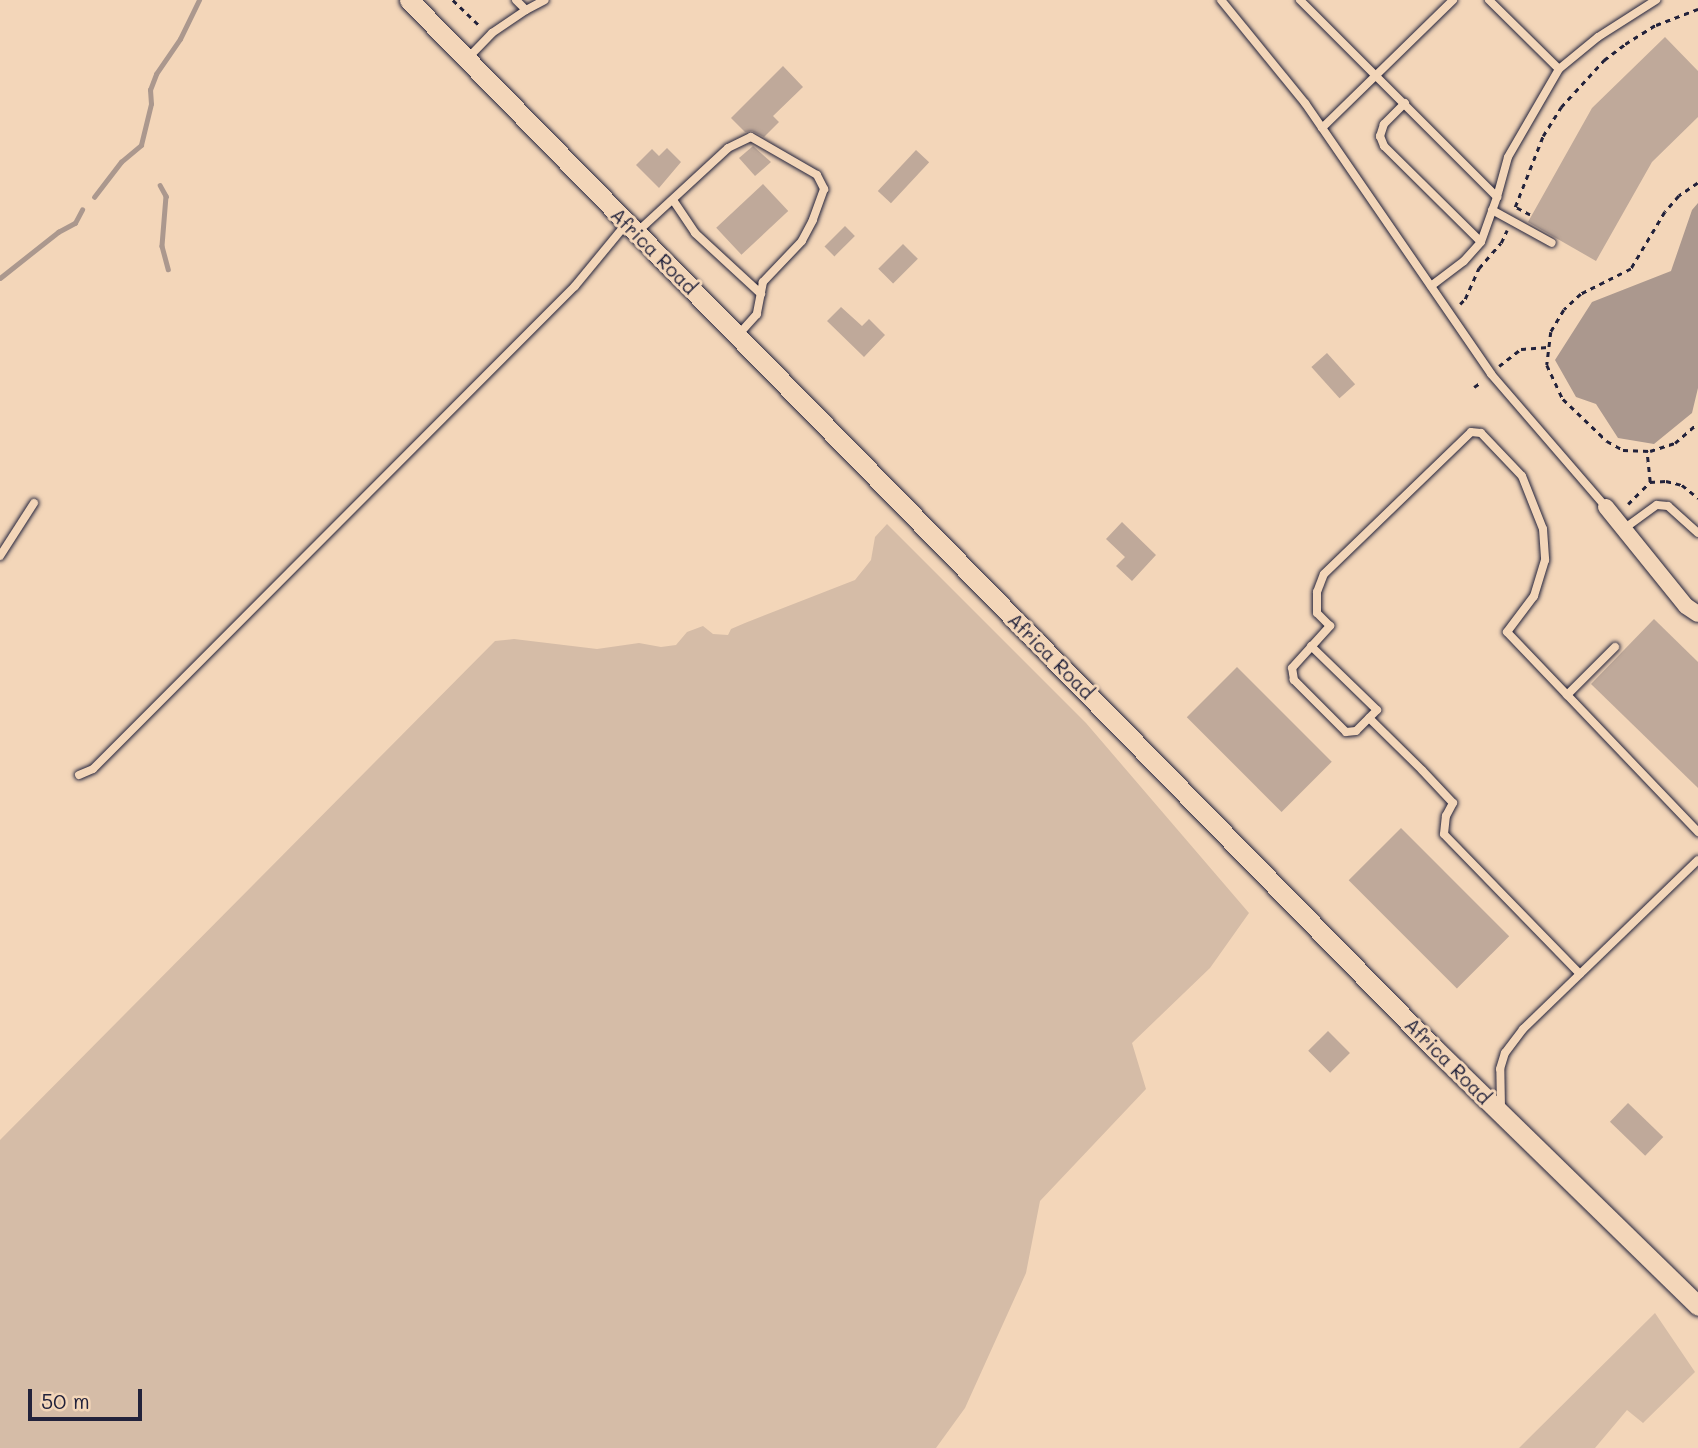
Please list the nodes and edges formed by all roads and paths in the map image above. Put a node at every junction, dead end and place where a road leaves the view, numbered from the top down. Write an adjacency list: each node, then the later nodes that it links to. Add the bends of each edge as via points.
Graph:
1 (410, 0): 13 (street, Africa Road)
2 (453, 0): 12 (path)
3 (516, 0): 11 (lane)
4 (545, 0): 11 (lane)
5 (1221, 0): 17 (lane)
6 (1300, 0): 15 (lane)
7 (1453, 0): 15 (lane)
8 (1489, 0): 14 (lane)
9 (1656, 0): 14 (lane)
10 (1698, 9): 21 (path, via 1656,25 1625,44 1579,86 1543,136)
11 (526, 10): 12 (lane)
12 (489, 36): 13 (lane)
13 (467, 59): 25 (street, Africa Road)
14 (1559, 69): 19 (lane, via 1508,157)
15 (1377, 75): 16 (lane); 17 (lane)
16 (1405, 103): 19 (lane); 26 (lane, via 1384,124 1380,136 1384,146)
17 (1322, 128): 28 (lane)
18 (1698, 183): 32 (path, via 1665,212 1631,270 1581,294 1564,310)
19 (1497, 197): 22 (lane)
20 (673, 200): 25 (lane); 29 (lane, via 695,233); 29 (lane, via 728,148 751,137 817,175 824,189 814,220 802,241 763,282)
21 (1515, 207): 23 (path); 24 (path)
22 (1492, 210): 24 (lane); 26 (lane)
23 (1530, 215)
24 (1511, 221): 27 (lane); 30 (path)
25 (631, 228): 31 (street, Africa Road); 51 (lane, via 93,769)
26 (1481, 242): 28 (lane)
27 (1552, 243)
28 (1431, 286): 42 (lane, via 1491,374)
29 (761, 294): 31 (lane, via 757,314)
30 (1460, 304)
31 (738, 335): 55 (street, Africa Road)
32 (1548, 347): 33 (path, via 1521,349); 37 (path, via 1547,365 1563,399 1623,450)
33 (1499, 366)
34 (1479, 383): 35 (path)
35 (1474, 387)
36 (1698, 423): 37 (path, via 1675,443)
37 (1647, 451): 38 (path)
38 (1650, 482): 39 (path, via 1682,485); 41 (path)
39 (1698, 498)
40 (34, 503): 45 (lane)
41 (1628, 504)
42 (1606, 507): 43 (street)
43 (1625, 527): 44 (lane, via 1657,505 1668,506); 46 (street, via 1686,606)
44 (1698, 533)
45 (0, 556)
46 (1698, 614)
47 (1311, 646): 49 (lane, via 1330,625 1317,613 1317,592 1324,574 1471,432 1481,433 1522,476 1543,529 1545,560 1534,596 1507,632); 50 (lane, via 1377,710); 50 (lane, via 1292,668 1294,680 1346,732 1356,731)
48 (1615, 647): 49 (lane)
49 (1567, 695): 52 (lane)
50 (1369, 718): 54 (lane, via 1453,803 1444,834)
51 (79, 775)
52 (1698, 832)
53 (1698, 860): 54 (lane)
54 (1580, 974): 55 (lane, via 1523,1029 1505,1054 1498,1083)
55 (1502, 1115): 56 (street, Africa Road)
56 (1698, 1306)

